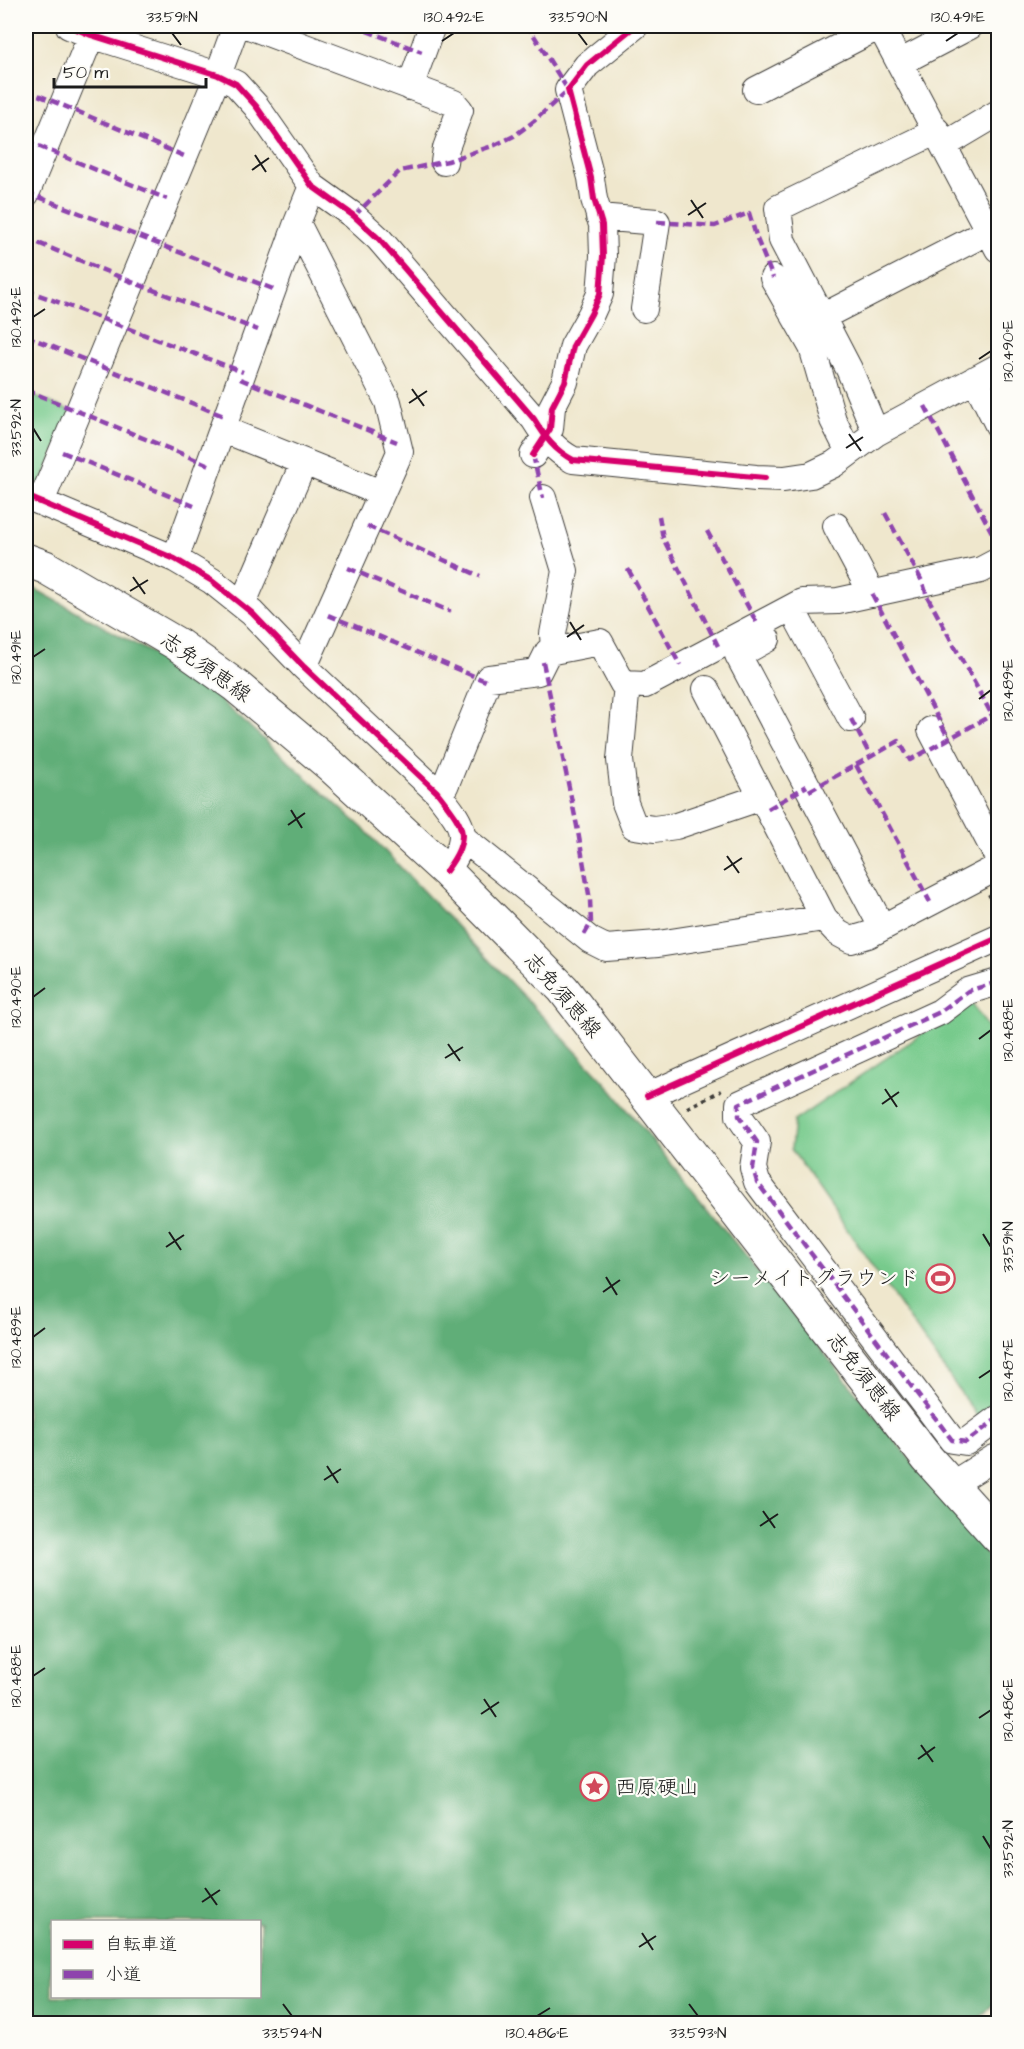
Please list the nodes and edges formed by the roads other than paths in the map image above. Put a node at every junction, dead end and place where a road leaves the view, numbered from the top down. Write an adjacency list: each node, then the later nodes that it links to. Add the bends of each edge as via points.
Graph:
1 (236, 26): 9 (street)
2 (249, 26): 10 (street)
3 (432, 26): 10 (street)
4 (635, 26): 17 (street, via 587,65 568,90)
5 (880, 26): 8 (street); 11 (street)
6 (970, 26): 8 (street)
7 (85, 29): 9 (street); 16 (street)
8 (901, 62): 13 (street)
9 (218, 75): 15 (street, via 236,84 256,106); 33 (street)
10 (410, 87): 14 (street, via 454,103 460,110)
11 (756, 90)
12 (999, 113): 13 (street)
13 (940, 138): 19 (street); 22 (street, via 778,208 782,240)
14 (444, 162)
15 (312, 186): 18 (street); 28 (street, via 379,238 534,419)
16 (26, 194)
17 (599, 217): 21 (street, via 657,222); 28 (street, via 603,256 600,294 573,346 565,382 552,407 550,429)
18 (297, 223): 26 (street); 31 (street, via 388,402 400,452)
19 (996, 242): 22 (street)
20 (773, 278): 29 (street, via 812,347 833,420)
21 (644, 309)
22 (822, 317): 27 (street)
23 (999, 367): 24 (street)
24 (975, 380): 25 (street); 27 (street)
25 (999, 425)
26 (222, 429): 30 (street); 35 (street)
27 (876, 433): 29 (street)
28 (539, 446): 29 (street, via 573,460 784,479 811,475)
29 (849, 452)
30 (304, 462): 31 (street); 40 (street)
31 (381, 493): 43 (street)
32 (543, 498): 42 (street, via 565,571 553,634)
33 (33, 499): 35 (street)
34 (836, 526): 38 (street)
35 (175, 559): 40 (street)
36 (26, 560): 53 (main road, 志免須恵線, via 45,567 177,644 236,686)
37 (999, 561): 38 (street, via 981,570)
38 (872, 594): 39 (street)
39 (815, 602): 41 (street, via 812,612); 44 (street, via 802,602 645,685)
40 (243, 605): 43 (street)
41 (799, 622): 46 (street); 55 (street, via 738,655)
42 (554, 651): 44 (street, via 600,642 623,684); 48 (street, via 548,652 538,672 489,678 445,786)
43 (304, 666): 48 (street)
44 (627, 684): 49 (street, via 620,760 625,803 634,826 654,830 676,826)
45 (706, 689): 49 (street)
46 (851, 719)
47 (931, 730): 51 (street)
48 (437, 792): 50 (street, via 455,815)
49 (762, 797): 54 (street)
50 (464, 839): 53 (street); 54 (street, via 590,940 606,948 658,944)
51 (999, 858)
52 (999, 867): 55 (street)
53 (446, 871): 58 (main road, 志免須恵線, via 563,989)
54 (824, 918): 55 (street, via 851,940)
55 (882, 927)
56 (999, 938): 58 (street)
57 (999, 982): 61 (street, via 968,991 940,1012 739,1104 739,1116 757,1142 753,1168 757,1182 952,1440 966,1442)
58 (647, 1096): 60 (main road, 志免須恵線)
59 (851, 1288): 60 (street)
60 (814, 1312): 63 (main road, 志免須恵線)
61 (999, 1418)
62 (999, 1457): 63 (street)
63 (951, 1485): 64 (main road, 志免須恵線)
64 (999, 1537)

